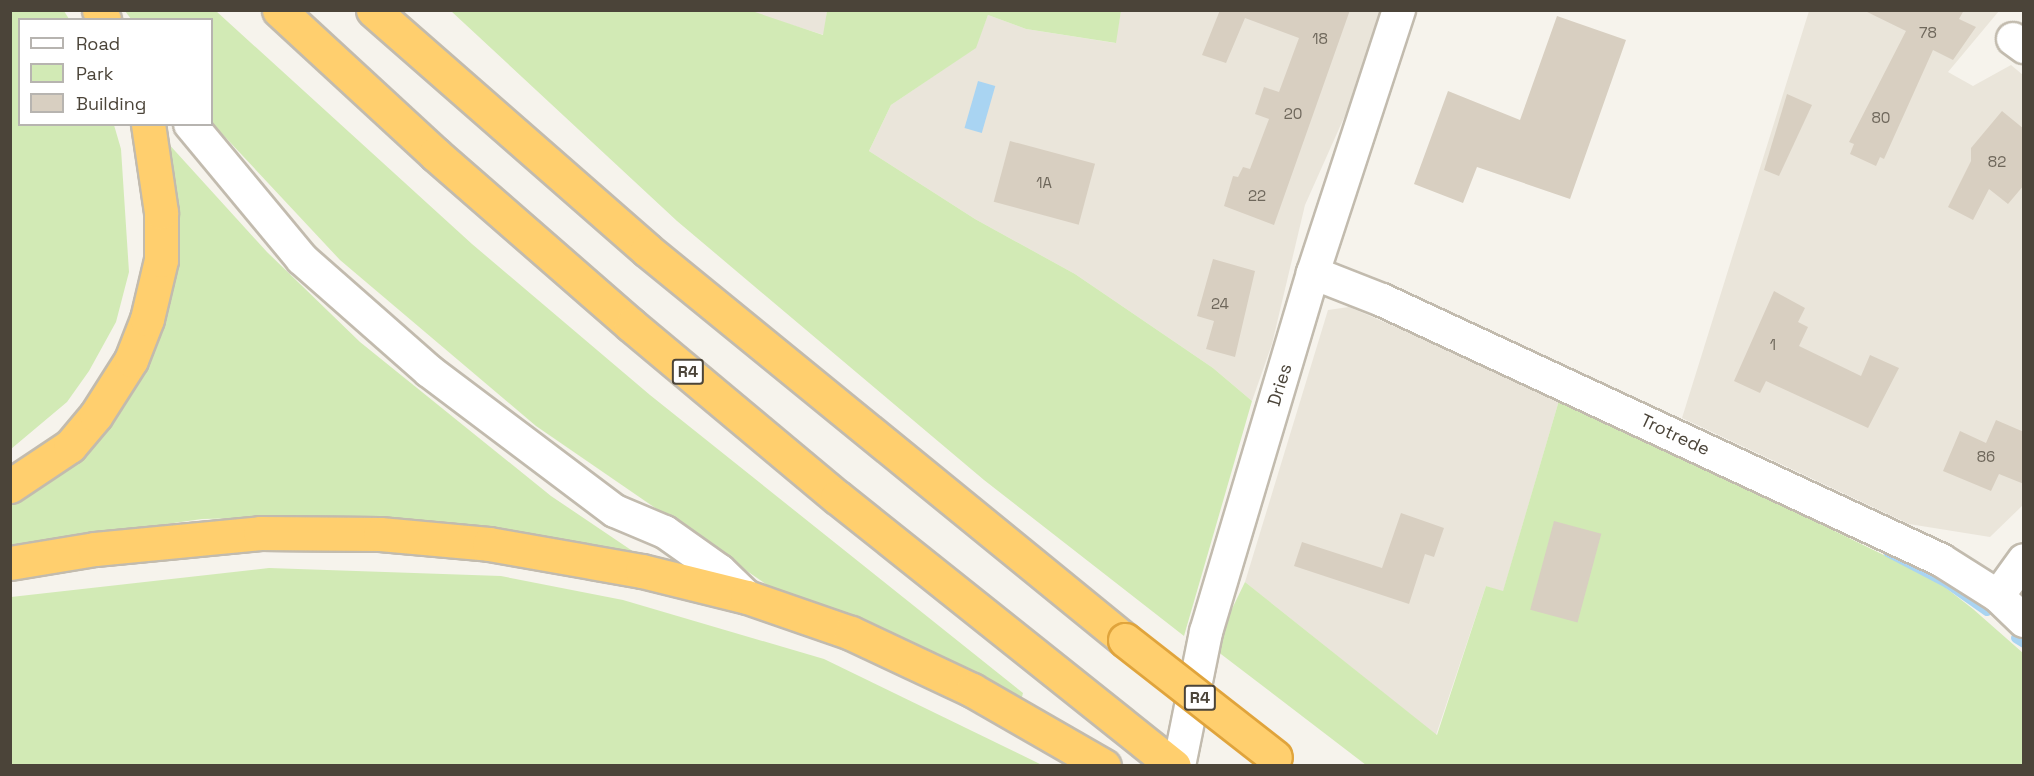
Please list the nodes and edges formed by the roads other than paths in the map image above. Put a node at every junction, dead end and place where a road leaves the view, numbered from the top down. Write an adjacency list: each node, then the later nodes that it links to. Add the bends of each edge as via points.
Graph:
1 (279, 10): 15 (highway, R4, via 435,154 631,325 837,497)
2 (373, 10): 13 (highway, R4, bridge, via 647,250 1125,640)
3 (1399, 10): 6 (street, Dries)
4 (148, 126): 7 (highway, via 161,212 161,260 143,329 131,360 70,446)
5 (192, 126): 11 (street, via 302,259 429,371 615,511 665,532 720,571)
6 (1313, 273): 10 (street, Trotrede, via 1382,300 1881,530 1941,560); 16 (street, Dries, via 1206,632)
7 (10, 486)
8 (2024, 560): 10 (street)
9 (10, 562): 11 (highway, via 95,549 260,533 380,534 489,544 642,571)
10 (1998, 596): 12 (street, Trotrede)
11 (747, 597): 14 (highway, via 850,633 972,690)
12 (2024, 621)
13 (1281, 761)
14 (1100, 763)
15 (1174, 765)
16 (1179, 765)

